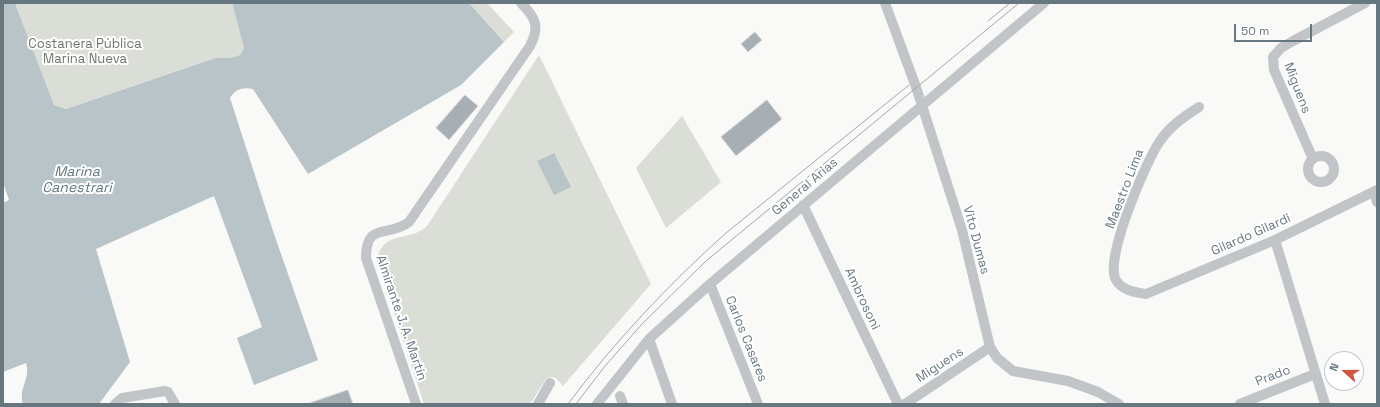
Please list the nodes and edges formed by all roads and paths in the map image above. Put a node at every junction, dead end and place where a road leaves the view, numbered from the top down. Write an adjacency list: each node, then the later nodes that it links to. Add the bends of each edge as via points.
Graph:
1 (522, 3): 20 (street, Almirante J. A. Martín, via 530,12 536,27 535,37 530,46 409,222 397,229 378,231 367,241 367,262)
2 (885, 3): 5 (street, Vito Dumas)
3 (1044, 3): 5 (street, General Arias)
4 (1365, 3): 7 (street, Miguens, via 1293,41 1273,57 1274,70)
5 (922, 107): 10 (street, General Arias); 15 (street, Vito Dumas, via 962,230)
6 (1199, 107): 13 (street, Maestro Lima, via 1184,117 1160,140 1144,170 1128,212 1113,269 1122,286)
7 (1313, 159)
8 (1375, 191): 9 (street); 11 (street, Gilardo Gilardi)
9 (1377, 202)
10 (804, 205): 12 (street, General Arias); 25 (street, Ambrosoni)
11 (1275, 240): 13 (street, Gilardo Gilardi, via 1146,294); 16 (street)
12 (710, 284): 14 (street, General Arias); 24 (street, Carlos Casares)
13 (1132, 292)
14 (649, 339): 22 (street, General Arias); 23 (street)
15 (990, 348): 26 (street, Miguens); 27 (street, Vito Dumas, via 997,358 1013,371 1068,381 1098,392)
16 (1315, 374): 28 (street, Prado); 29 (street)
17 (550, 384): 21 (street)
18 (115, 404): 19 (street, via 122,398 165,391)
19 (175, 404)
20 (416, 404)
21 (538, 404)
22 (597, 404)
23 (672, 404)
24 (758, 404)
25 (898, 404)
26 (905, 404)
27 (1119, 404)
28 (1240, 404)
29 (1325, 404)

